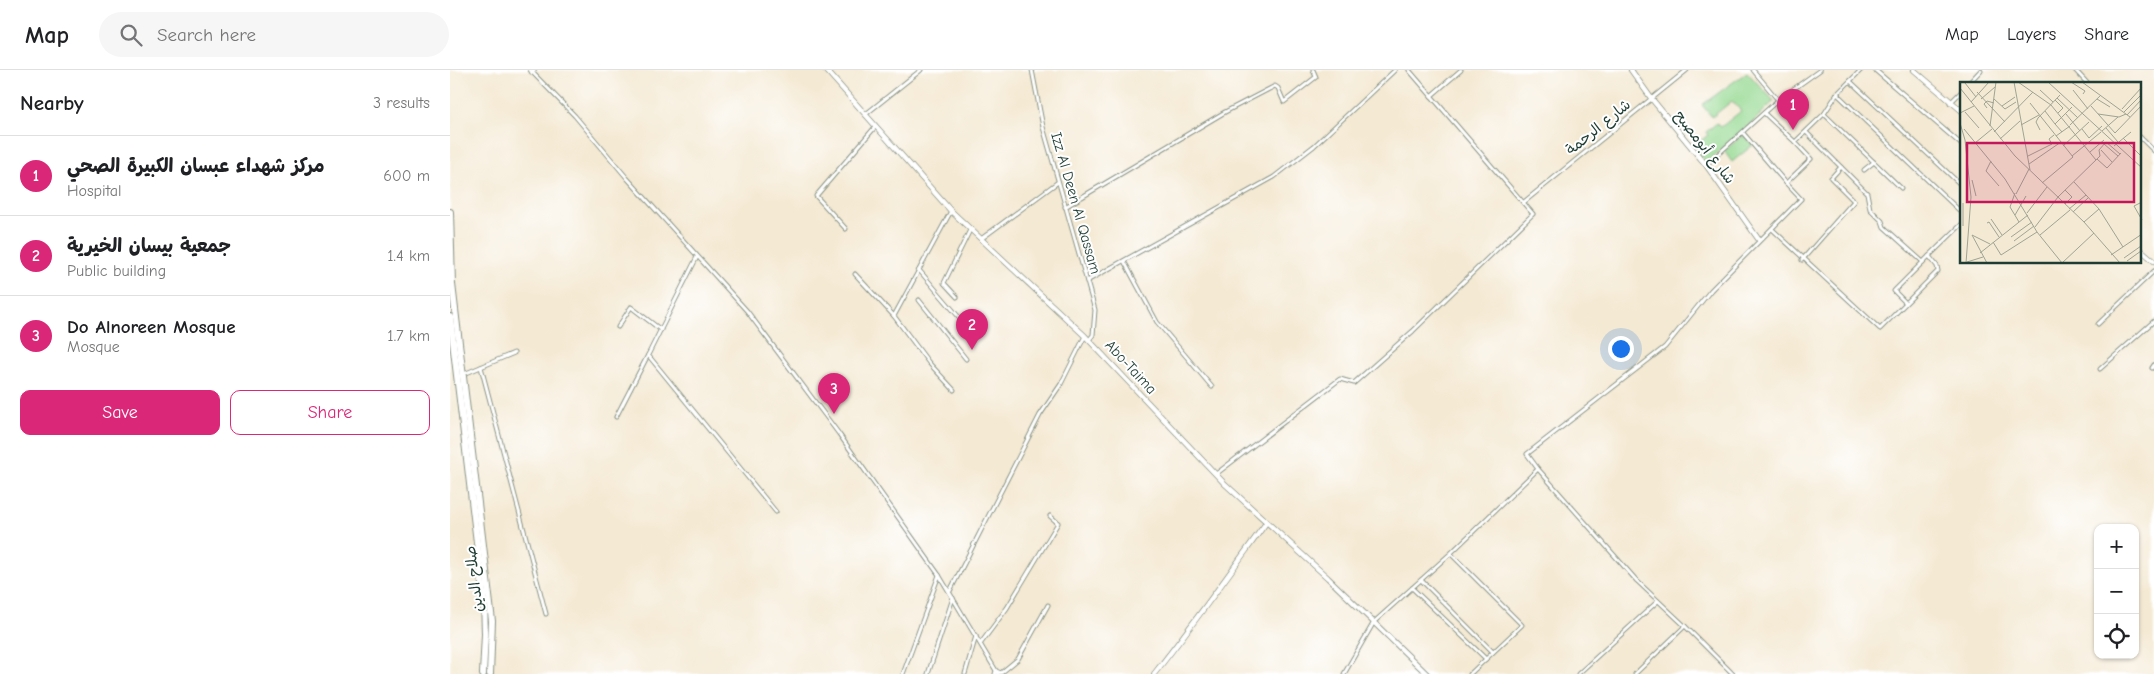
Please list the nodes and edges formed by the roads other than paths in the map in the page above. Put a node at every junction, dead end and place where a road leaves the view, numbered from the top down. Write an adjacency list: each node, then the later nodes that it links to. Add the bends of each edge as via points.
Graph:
1 (826, 70): 29 (street, Abo-Taima)
2 (921, 70): 29 (street)
3 (1032, 70): 42 (street, Izz Al Deen Al Qassam)
4 (1313, 70): 47 (street, via 1316,78 1284,102 1275,86 1224,112)
5 (1395, 70): 60 (street, via 1314,146 1274,177)
6 (1409, 70): 23 (street)
7 (1461, 70): 23 (street)
8 (1631, 70): 24 (street, شارع أبومصبح)
9 (1686, 70): 24 (street, شارع الرحمة)
10 (1753, 70): 25 (street)
11 (1820, 70): 25 (street)
12 (1861, 70): 18 (street)
13 (1875, 70): 36 (street)
14 (1914, 70): 26 (street)
15 (1981, 70): 19 (street)
16 (2075, 70): 20 (street)
17 (532, 71): 59 (street)
18 (1850, 82): 22 (street); 44 (street)
19 (1970, 82)
20 (2086, 82)
21 (1960, 92): 26 (street)
22 (1837, 94): 30 (street); 49 (street)
23 (1432, 96): 46 (street)
24 (1651, 98): 39 (street, شارع أبومصبح); 46 (street, شارع الرحمة)
25 (1778, 100): 28 (street)
26 (1950, 103): 27 (street)
27 (1960, 110)
28 (1764, 113): 33 (street); 35 (street)
29 (866, 114): 31 (street, Abo-Taima)
30 (1824, 114): 32 (street); 38 (street)
31 (876, 126): 48 (street, Abo-Taima); 52 (street, via 816,196)
32 (1806, 132): 35 (street); 40 (street)
33 (1743, 133): 39 (street); 43 (street)
34 (2142, 139): 37 (street)
35 (1795, 142): 43 (street, via 1811,158)
36 (1960, 143)
37 (2154, 151)
38 (1874, 162): 41 (street); 45 (street)
39 (1706, 165): 56 (street, شارع أبومصبح)
40 (1841, 167): 61 (street, via 1831,178 1854,201); 63 (street, via 1867,193 1870,209 1884,227)
41 (1864, 170)
42 (1058, 182): 47 (street, Izz Al Deen Al Qassam); 55 (street)
43 (1786, 183): 53 (street, via 1801,200)
44 (1960, 184)
45 (1901, 188)
46 (1524, 202): 91 (street, via 1533,214 1367,372 1354,383 1340,379)
47 (1065, 207): 67 (street, Izz Al Deen Al Qassam)
48 (951, 211): 54 (street, Abo-Taima); 64 (street)
49 (1960, 211)
50 (450, 212): 83 (highway, صلاح الدين)
51 (1960, 226): 58 (street)
52 (846, 228)
53 (1772, 229): 56 (street); 61 (street)
54 (970, 230): 55 (street, Abo-Taima); 68 (street, via 944,283)
55 (980, 239): 78 (street, Abo-Taima)
56 (1760, 240): 90 (street, via 1711,290 1665,347 1527,454)
57 (2142, 251): 62 (street)
58 (1928, 256): 63 (street); 70 (street, via 1938,271)
59 (697, 257): 76 (street); 96 (street, via 747,311 792,369)
60 (1124, 260): 67 (street); 87 (street, via 1158,322)
61 (1802, 260): 70 (street, via 1880,329)
62 (2154, 261)
63 (1923, 262): 70 (street, via 1894,291)
64 (919, 270): 71 (street); 77 (street)
65 (2154, 271): 74 (street)
66 (855, 274): 71 (street)
67 (1087, 281): 79 (street, Izz Al Deen Al Qassam, via 1094,310 1093,335)
68 (957, 297)
69 (919, 300): 82 (street)
70 (1905, 302)
71 (894, 316): 88 (street)
72 (450, 317): 83 (highway, صلاح الدين)
73 (2154, 321): 85 (street)
74 (2098, 324)
75 (618, 327): 76 (street, via 631,306)
76 (661, 330): 81 (street)
77 (977, 335)
78 (1085, 336): 79 (street, Abo-Taima); 99 (street, via 1061,384 1040,415)
79 (1089, 341): 91 (street, Abo-Taima)
80 (514, 353): 84 (street)
81 (648, 355): 89 (street); 92 (street)
82 (966, 359)
83 (459, 363): 86 (highway, صلاح الدين); 111 (highway, صلاح الدين, via 484,601)
84 (481, 367): 86 (street); 103 (street)
85 (2100, 368)
86 (464, 374): 112 (highway, صلاح الدين, via 492,622)
87 (1212, 387)
88 (954, 390)
89 (616, 417)
90 (1538, 469): 95 (street); 101 (street)
91 (1216, 474): 94 (street, Abo-Taima)
92 (776, 512)
93 (1050, 516): 107 (street, via 1058,523 1007,608)
94 (1266, 523): 104 (street, Abo-Taima); 116 (street)
95 (1451, 553): 97 (street); 108 (street, via 1522,625)
96 (939, 575): 99 (street); 113 (street)
97 (1421, 580): 98 (street); 108 (street)
98 (1412, 588): 104 (street); 109 (street)
99 (950, 592): 100 (street)
100 (954, 597): 106 (street); 114 (street)
101 (1658, 601): 105 (street); 120 (street)
102 (1048, 605): 110 (street, via 1018,659)
103 (546, 614)
104 (1374, 622): 117 (street); 118 (street, Abo-Taima)
105 (1685, 626): 121 (street); 122 (street)
106 (976, 636): 107 (street); 115 (street)
107 (981, 643): 110 (street)
108 (1493, 652): 109 (street)
109 (1486, 659): 119 (street)
110 (997, 673)
111 (483, 674)
112 (490, 674)
113 (903, 674)
114 (928, 674)
115 (965, 674)
116 (1154, 674)
117 (1344, 674)
118 (1427, 674)
119 (1470, 674)
120 (1578, 674)
121 (1635, 674)
122 (1733, 674)

